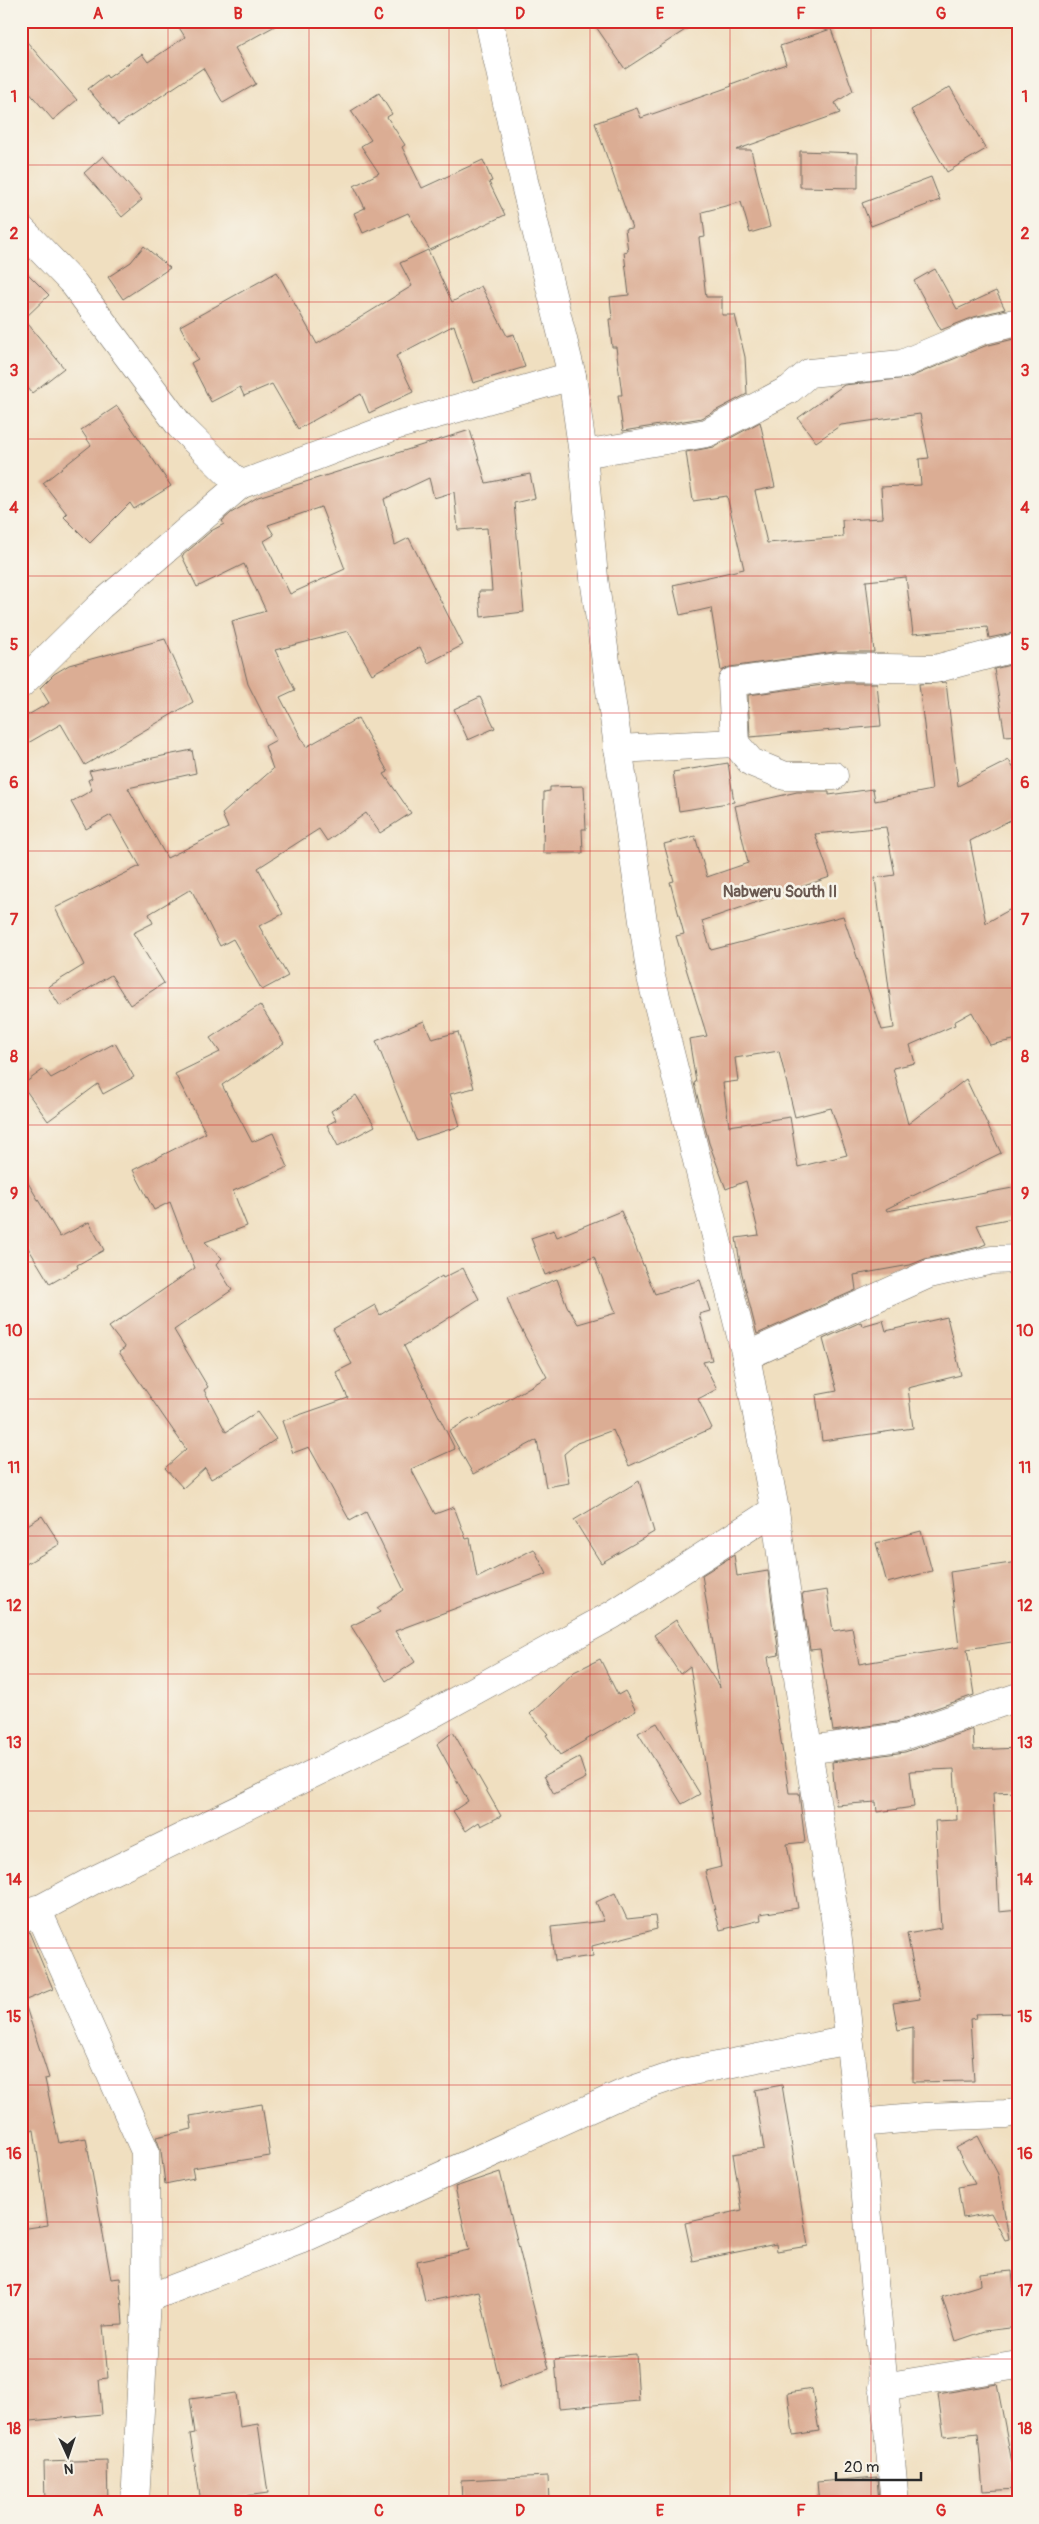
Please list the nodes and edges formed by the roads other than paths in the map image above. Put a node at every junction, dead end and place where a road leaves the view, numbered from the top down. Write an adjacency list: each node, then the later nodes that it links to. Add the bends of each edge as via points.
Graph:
1 (489, 21): 4 (street)
2 (21, 229): 6 (street, via 74,284 180,426)
3 (1018, 322): 5 (street, via 980,332 902,364 809,373 790,389 708,433)
4 (572, 376): 5 (street); 6 (street, via 398,425)
5 (583, 454): 10 (street, via 594,578)
6 (240, 485): 8 (street, via 100,606)
7 (1018, 647): 9 (street, via 935,668 837,667 732,682)
8 (21, 684)
9 (735, 743): 10 (street); 11 (street, via 751,762 785,776)
10 (618, 749): 13 (street, via 651,977)
11 (834, 776)
12 (1018, 1259): 13 (street, via 992,1260 929,1274)
13 (746, 1356): 14 (street)
14 (775, 1510): 16 (street); 17 (street, via 612,1615 402,1730)
15 (1018, 1697): 16 (street, via 900,1737)
16 (808, 1750): 18 (street, via 836,1924)
17 (29, 1914): 21 (street, via 145,2151)
18 (850, 2040): 20 (street); 21 (street, via 682,2073 624,2093 300,2240)
19 (1018, 2111): 20 (street)
20 (860, 2123): 23 (street)
21 (146, 2299): 24 (street)
22 (1018, 2365): 23 (street)
23 (883, 2387): 25 (street)
24 (135, 2503)
25 (895, 2503)

